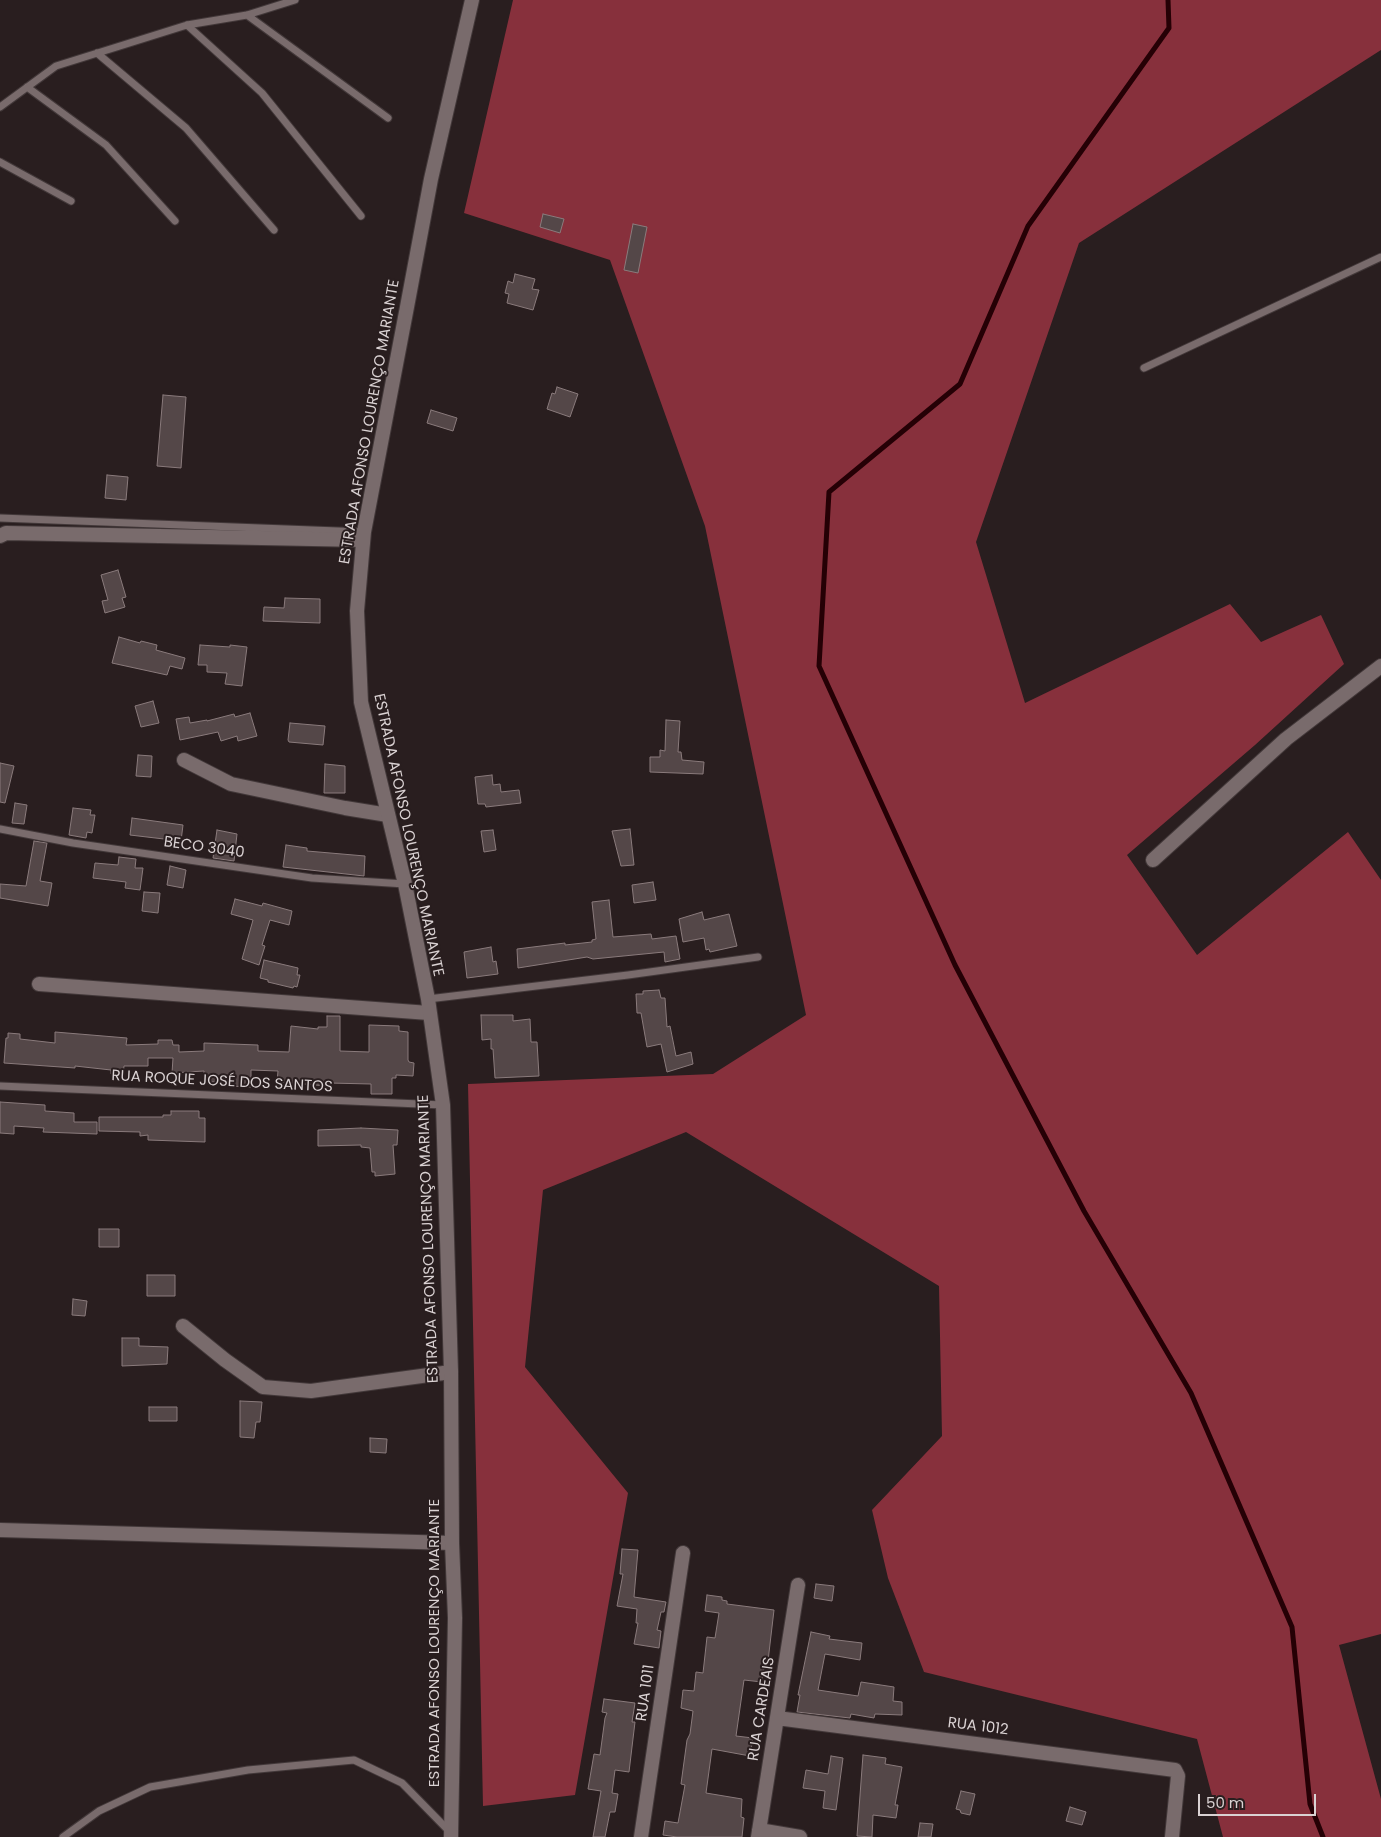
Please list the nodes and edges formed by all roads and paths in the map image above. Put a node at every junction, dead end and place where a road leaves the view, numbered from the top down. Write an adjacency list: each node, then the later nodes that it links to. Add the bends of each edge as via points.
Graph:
1 (295, 0): 3 (lane)
2 (472, 0): 18 (street, ESTRADA AFONSO LOURENÇO MARIANTE, via 431,180)
3 (247, 14): 4 (lane); 8 (lane)
4 (186, 25): 5 (lane); 11 (lane, via 262,93)
5 (97, 53): 6 (lane, via 56,66); 13 (lane, via 186,128)
6 (27, 87): 7 (lane); 12 (lane, via 106,144)
7 (0, 107)
8 (388, 118)
9 (0, 162): 10 (lane)
10 (71, 201)
11 (361, 216)
12 (175, 221)
13 (274, 230)
14 (1381, 257): 15 (lane)
15 (1144, 368)
16 (0, 518): 18 (lane)
17 (0, 536): 18 (street, via 6,533)
18 (364, 536): 21 (street, ESTRADA AFONSO LOURENÇO MARIANTE, via 357,610 361,702)
19 (1381, 666): 23 (street, via 1286,739)
20 (184, 760): 21 (street, via 231,784)
21 (388, 815): 24 (street, ESTRADA AFONSO LOURENÇO MARIANTE)
22 (0, 829): 24 (lane, BECO 3040, via 72,843 312,878)
23 (1153, 860)
24 (405, 884): 27 (street, ESTRADA AFONSO LOURENÇO MARIANTE)
25 (758, 957): 27 (lane)
26 (39, 984): 28 (street)
27 (428, 999): 28 (street, ESTRADA AFONSO LOURENÇO MARIANTE)
28 (430, 1013): 30 (street, ESTRADA AFONSO LOURENÇO MARIANTE)
29 (0, 1086): 30 (lane, RUA ROQUE JOSÉ DOS SANTOS)
30 (443, 1105): 32 (street, ESTRADA AFONSO LOURENÇO MARIANTE)
31 (183, 1326): 32 (street, via 263,1387 311,1392)
32 (451, 1372): 34 (street, ESTRADA AFONSO LOURENÇO MARIANTE)
33 (0, 1530): 34 (street)
34 (452, 1543): 39 (street, ESTRADA AFONSO LOURENÇO MARIANTE, via 455,1618)
35 (683, 1553): 41 (street, RUA 1011)
36 (798, 1585): 37 (street, RUA CARDEAIS)
37 (777, 1718): 38 (street, RUA CARDEAIS); 43 (street, RUA 1012, via 1175,1770 1178,1776)
38 (759, 1834): 42 (street)
39 (451, 1835): 40 (lane, via 402,1783 354,1760 248,1770 150,1787 99,1811)
40 (63, 1837)
41 (641, 1837)
42 (800, 1837)
43 (1172, 1837)

